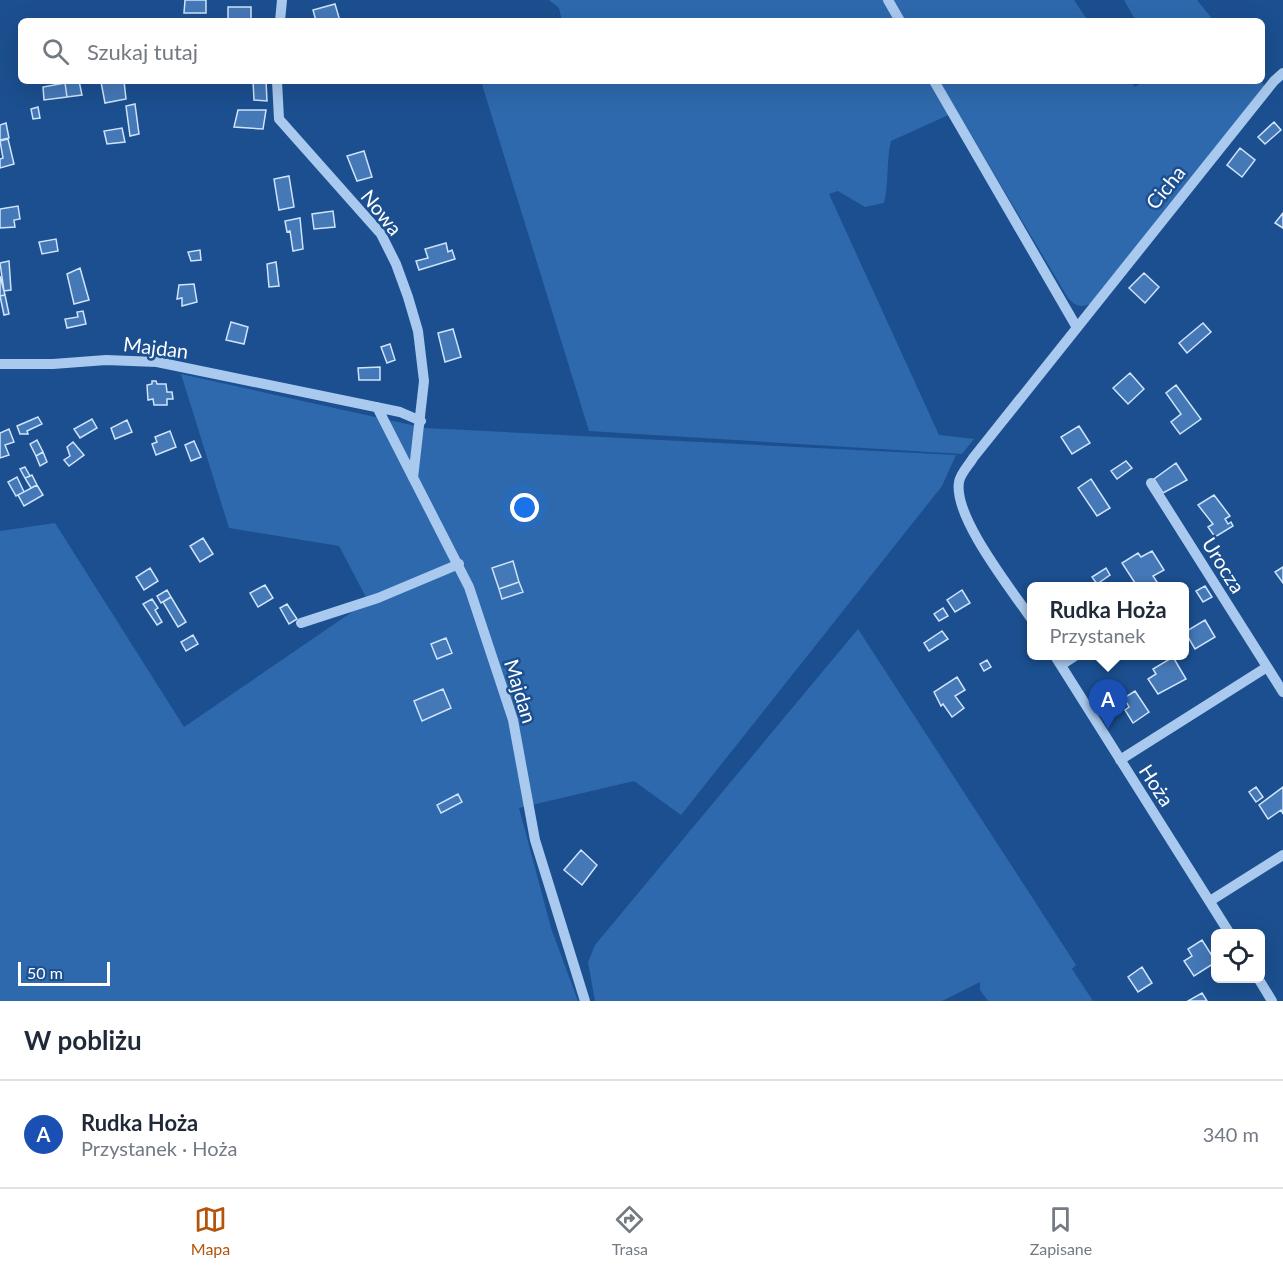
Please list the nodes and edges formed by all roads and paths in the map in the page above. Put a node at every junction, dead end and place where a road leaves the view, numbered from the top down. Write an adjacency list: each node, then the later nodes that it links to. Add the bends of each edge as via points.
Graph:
1 (282, 0): 3 (street)
2 (888, 0): 4 (street)
3 (280, 18)
4 (898, 18)
5 (1283, 73): 8 (street, Cicha)
6 (277, 84): 11 (street, Nowa, via 279,119 381,234 396,264 414,314 422,354)
7 (936, 84): 8 (street)
8 (1076, 326): 15 (street, Cicha, via 959,480 959,503 971,527)
9 (0, 364): 10 (street, Majdan, via 157,362)
10 (377, 408): 11 (street, Majdan); 12 (street, Majdan)
11 (421, 421): 12 (street, Nowa)
12 (413, 478): 14 (street, Majdan)
13 (1151, 483): 18 (street, Urocza)
14 (459, 564): 16 (street, via 378,598); 25 (street, Majdan, via 513,720 534,840)
15 (1027, 612)
16 (301, 622)
17 (1058, 660): 20 (street, Hoża)
18 (1267, 667): 19 (street, Urocza); 20 (street)
19 (1283, 692)
20 (1120, 760): 22 (street, Hoża)
21 (1283, 855): 22 (street)
22 (1210, 901): 23 (street, Hoża)
23 (1228, 929)
24 (1261, 983): 26 (street)
25 (585, 1001)
26 (1272, 1001)

